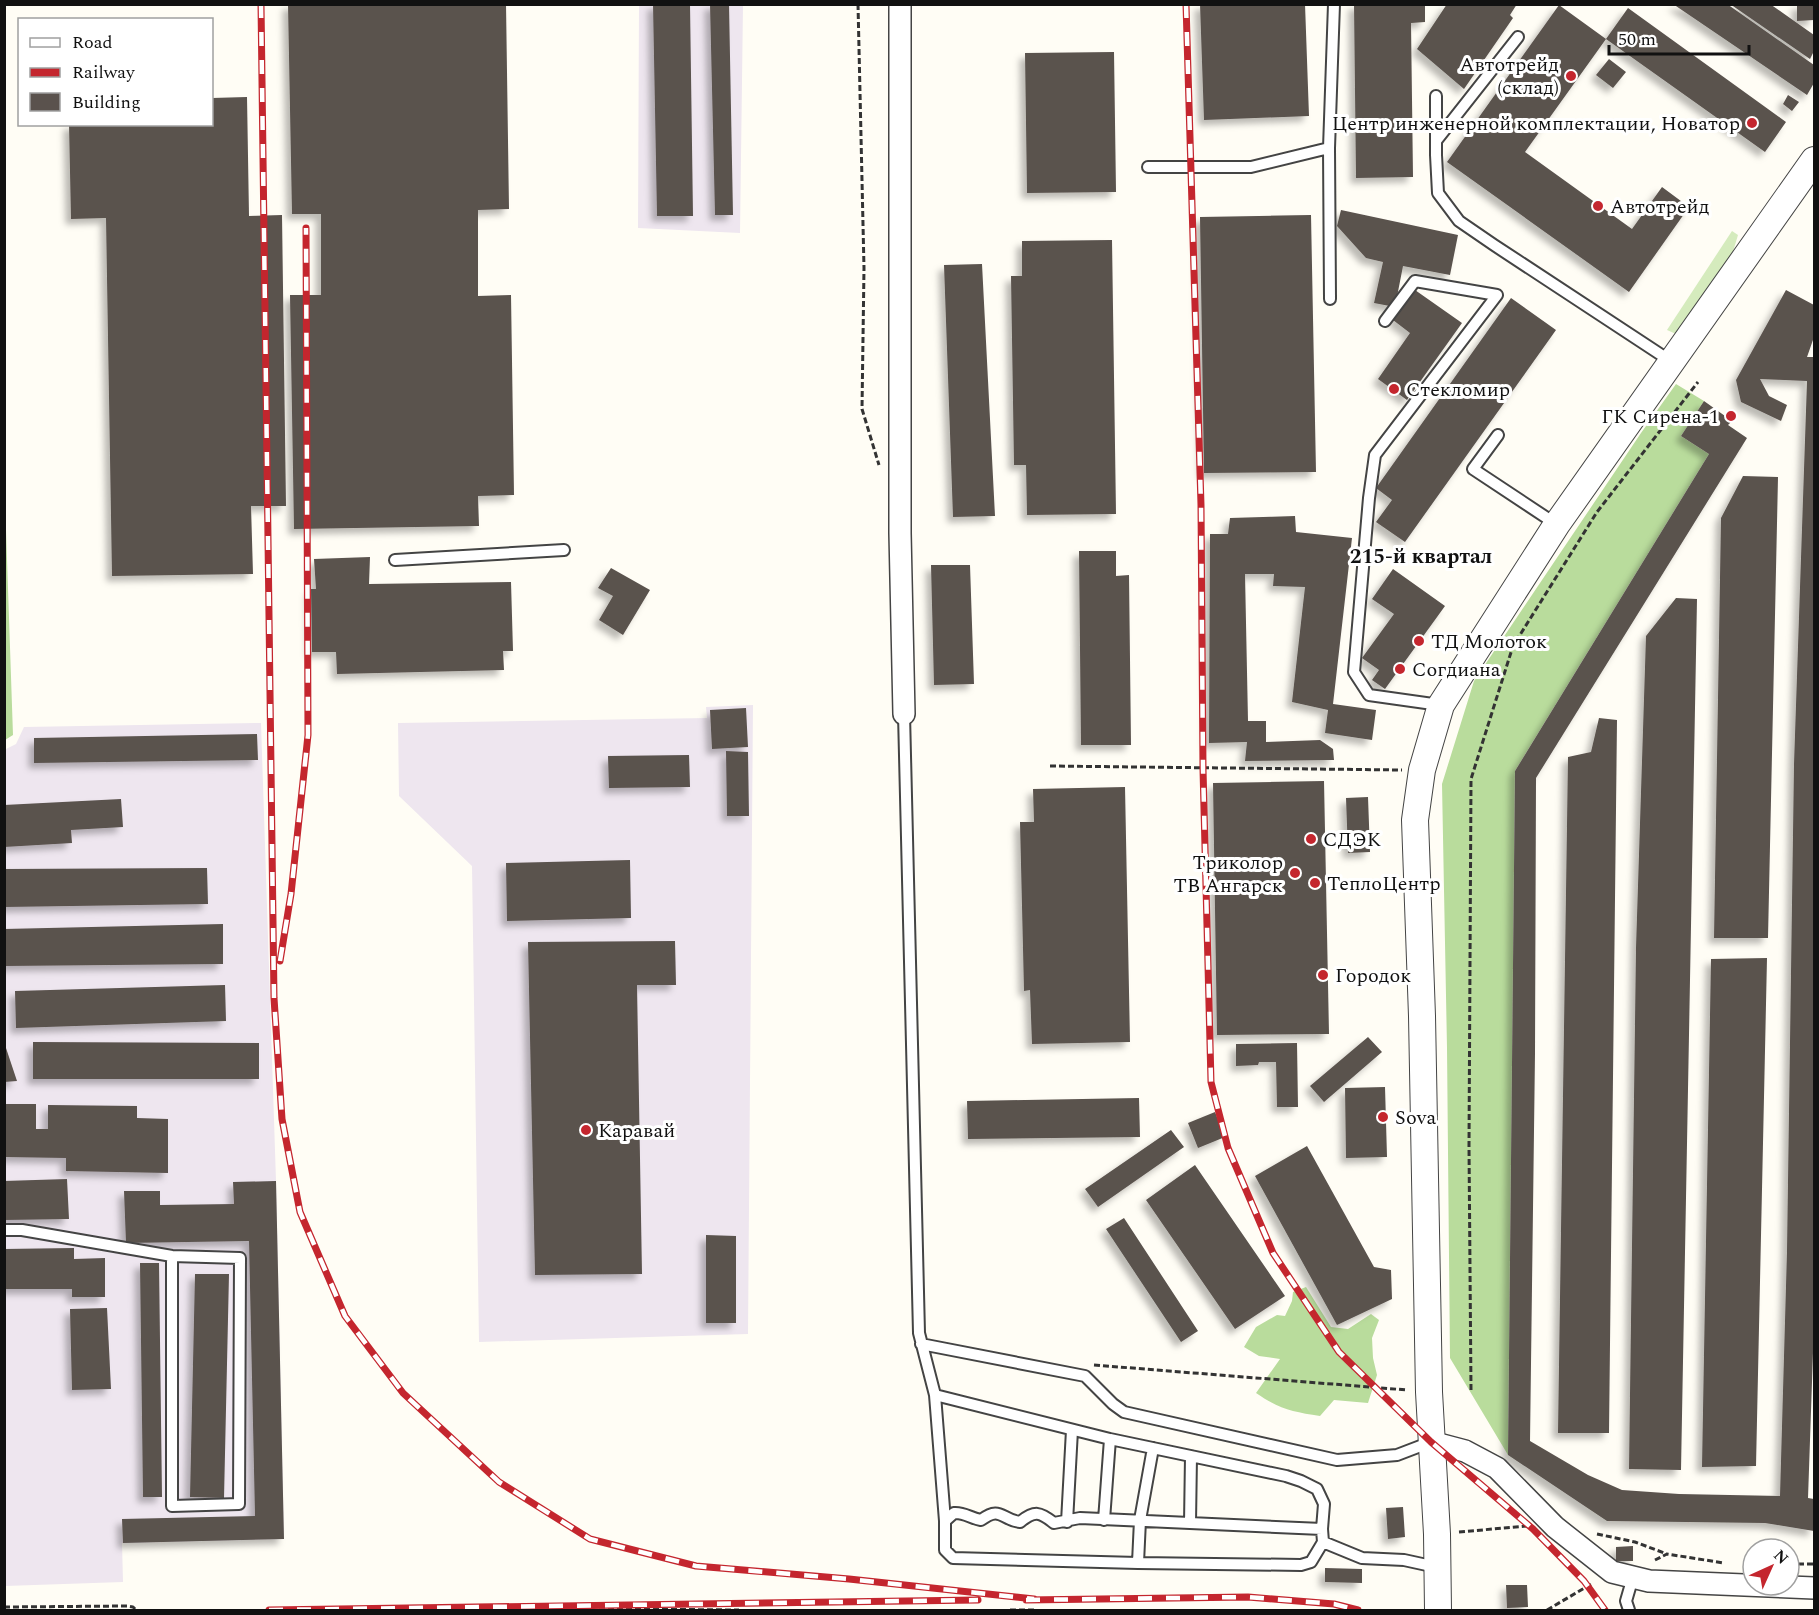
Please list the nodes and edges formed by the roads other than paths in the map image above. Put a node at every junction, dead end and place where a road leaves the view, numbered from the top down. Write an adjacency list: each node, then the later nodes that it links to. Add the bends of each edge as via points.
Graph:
1 (900, 4): 17 (street)
2 (1334, 4): 6 (lane)
3 (1518, 37): 5 (lane)
4 (1436, 96): 5 (lane)
5 (1436, 141): 11 (lane, via 1438,194 1459,221)
6 (1329, 148): 8 (lane, via 1251,167); 9 (lane)
7 (1815, 160): 11 (street)
8 (1148, 167)
9 (1330, 299)
10 (1385, 321): 16 (lane, via 1415,281 1497,295 1376,454 1369,498 1354,672 1369,695)
11 (1673, 362): 13 (street)
12 (1498, 435): 13 (lane, via 1473,470)
13 (1557, 524): 16 (street)
14 (564, 550): 15 (lane)
15 (395, 560)
16 (1441, 705): 24 (street, via 1422,770 1414,820)
17 (904, 714): 20 (lane)
18 (4, 1230): 19 (lane)
19 (172, 1256): 19 (lane, via 240,1258 239,1504 172,1506)
20 (921, 1344): 21 (lane); 24 (lane, via 1085,1376 1124,1412 1337,1460 1397,1455)
21 (935, 1395): 22 (lane); 29 (lane)
22 (1072, 1430): 23 (lane); 30 (lane)
23 (1110, 1439): 25 (lane); 27 (lane)
24 (1431, 1442): 35 (street); 36 (street, via 1465,1451 1497,1468 1556,1527 1611,1572)
25 (1153, 1448): 26 (lane); 28 (lane)
26 (1191, 1456): 31 (lane); 32 (lane, via 1286,1476 1317,1489 1324,1504)
27 (1104, 1520): 28 (lane); 30 (lane, via 1080,1518)
28 (1140, 1520): 31 (lane); 34 (lane)
29 (945, 1521): 30 (lane, via 962,1512 981,1520 991,1513 1020,1522 1036,1513 1054,1523); 34 (lane, via 945,1550 953,1558)
30 (1067, 1522)
31 (1190, 1523): 32 (lane)
32 (1322, 1528): 33 (lane)
33 (1323, 1542): 34 (lane, via 1311,1562 1301,1566); 35 (lane, via 1362,1558 1404,1560)
34 (1138, 1563)
35 (1438, 1568): 38 (street)
36 (1633, 1577): 37 (street, via 1648,1581); 39 (lane, via 1626,1601)
37 (1815, 1588)
38 (1438, 1611)
39 (1629, 1611)

